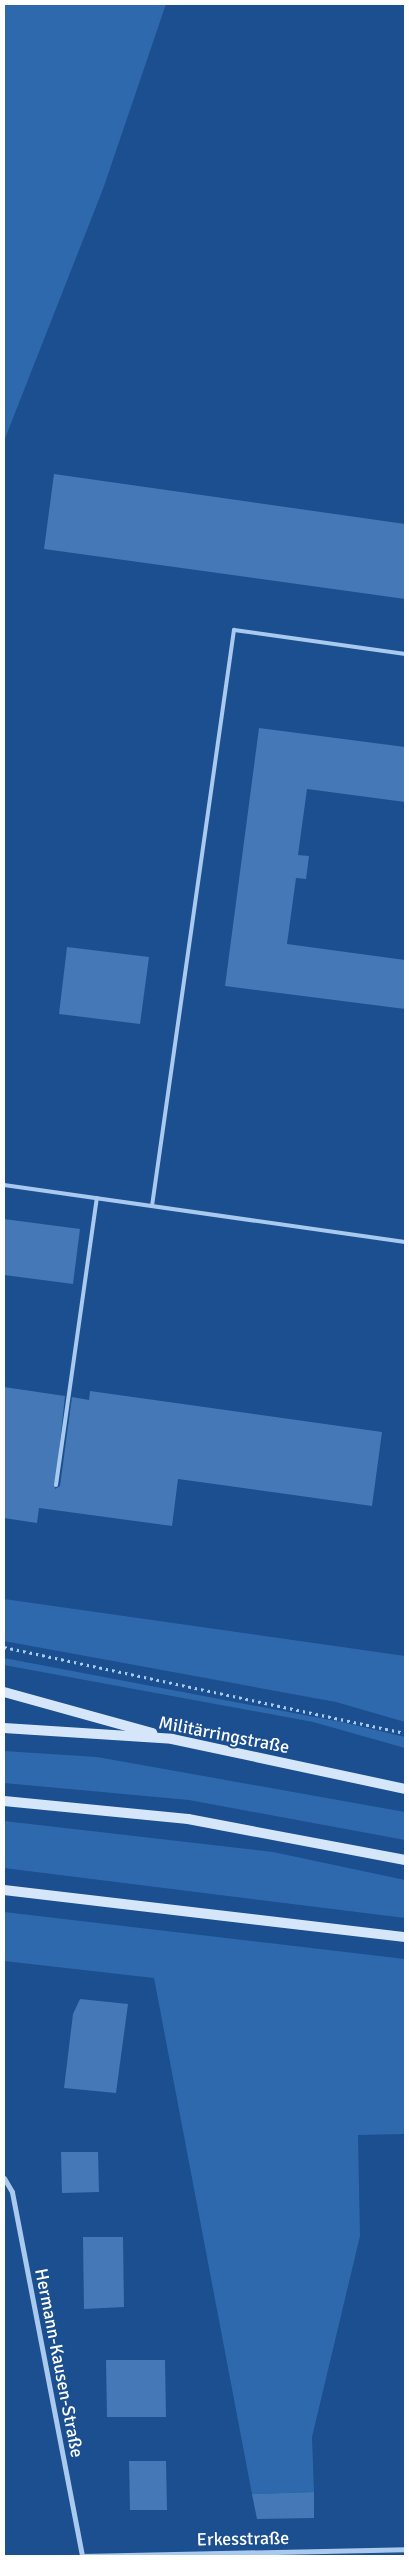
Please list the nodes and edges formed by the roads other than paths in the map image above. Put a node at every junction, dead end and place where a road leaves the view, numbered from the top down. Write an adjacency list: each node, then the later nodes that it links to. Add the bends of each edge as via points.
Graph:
1 (405, 654): 4 (lane, via 234,630)
2 (4, 1185): 3 (lane)
3 (97, 1198): 4 (lane); 6 (lane)
4 (152, 1206): 5 (lane)
5 (405, 1242)
6 (56, 1486)
7 (4, 1692): 9 (main road)
8 (4, 1728): 9 (main road, Militärringstraße)
9 (172, 1738): 10 (main road, Militärringstraße)
10 (405, 1789)
11 (4, 1802): 12 (main road, via 188,1819)
12 (405, 1860)
13 (4, 1890): 14 (main road)
14 (405, 1938)
15 (4, 2178): 17 (street, Hermann-Kausen-Straße, via 12,2192)
16 (405, 2549): 17 (street, Erkesstraße)
17 (82, 2556)

